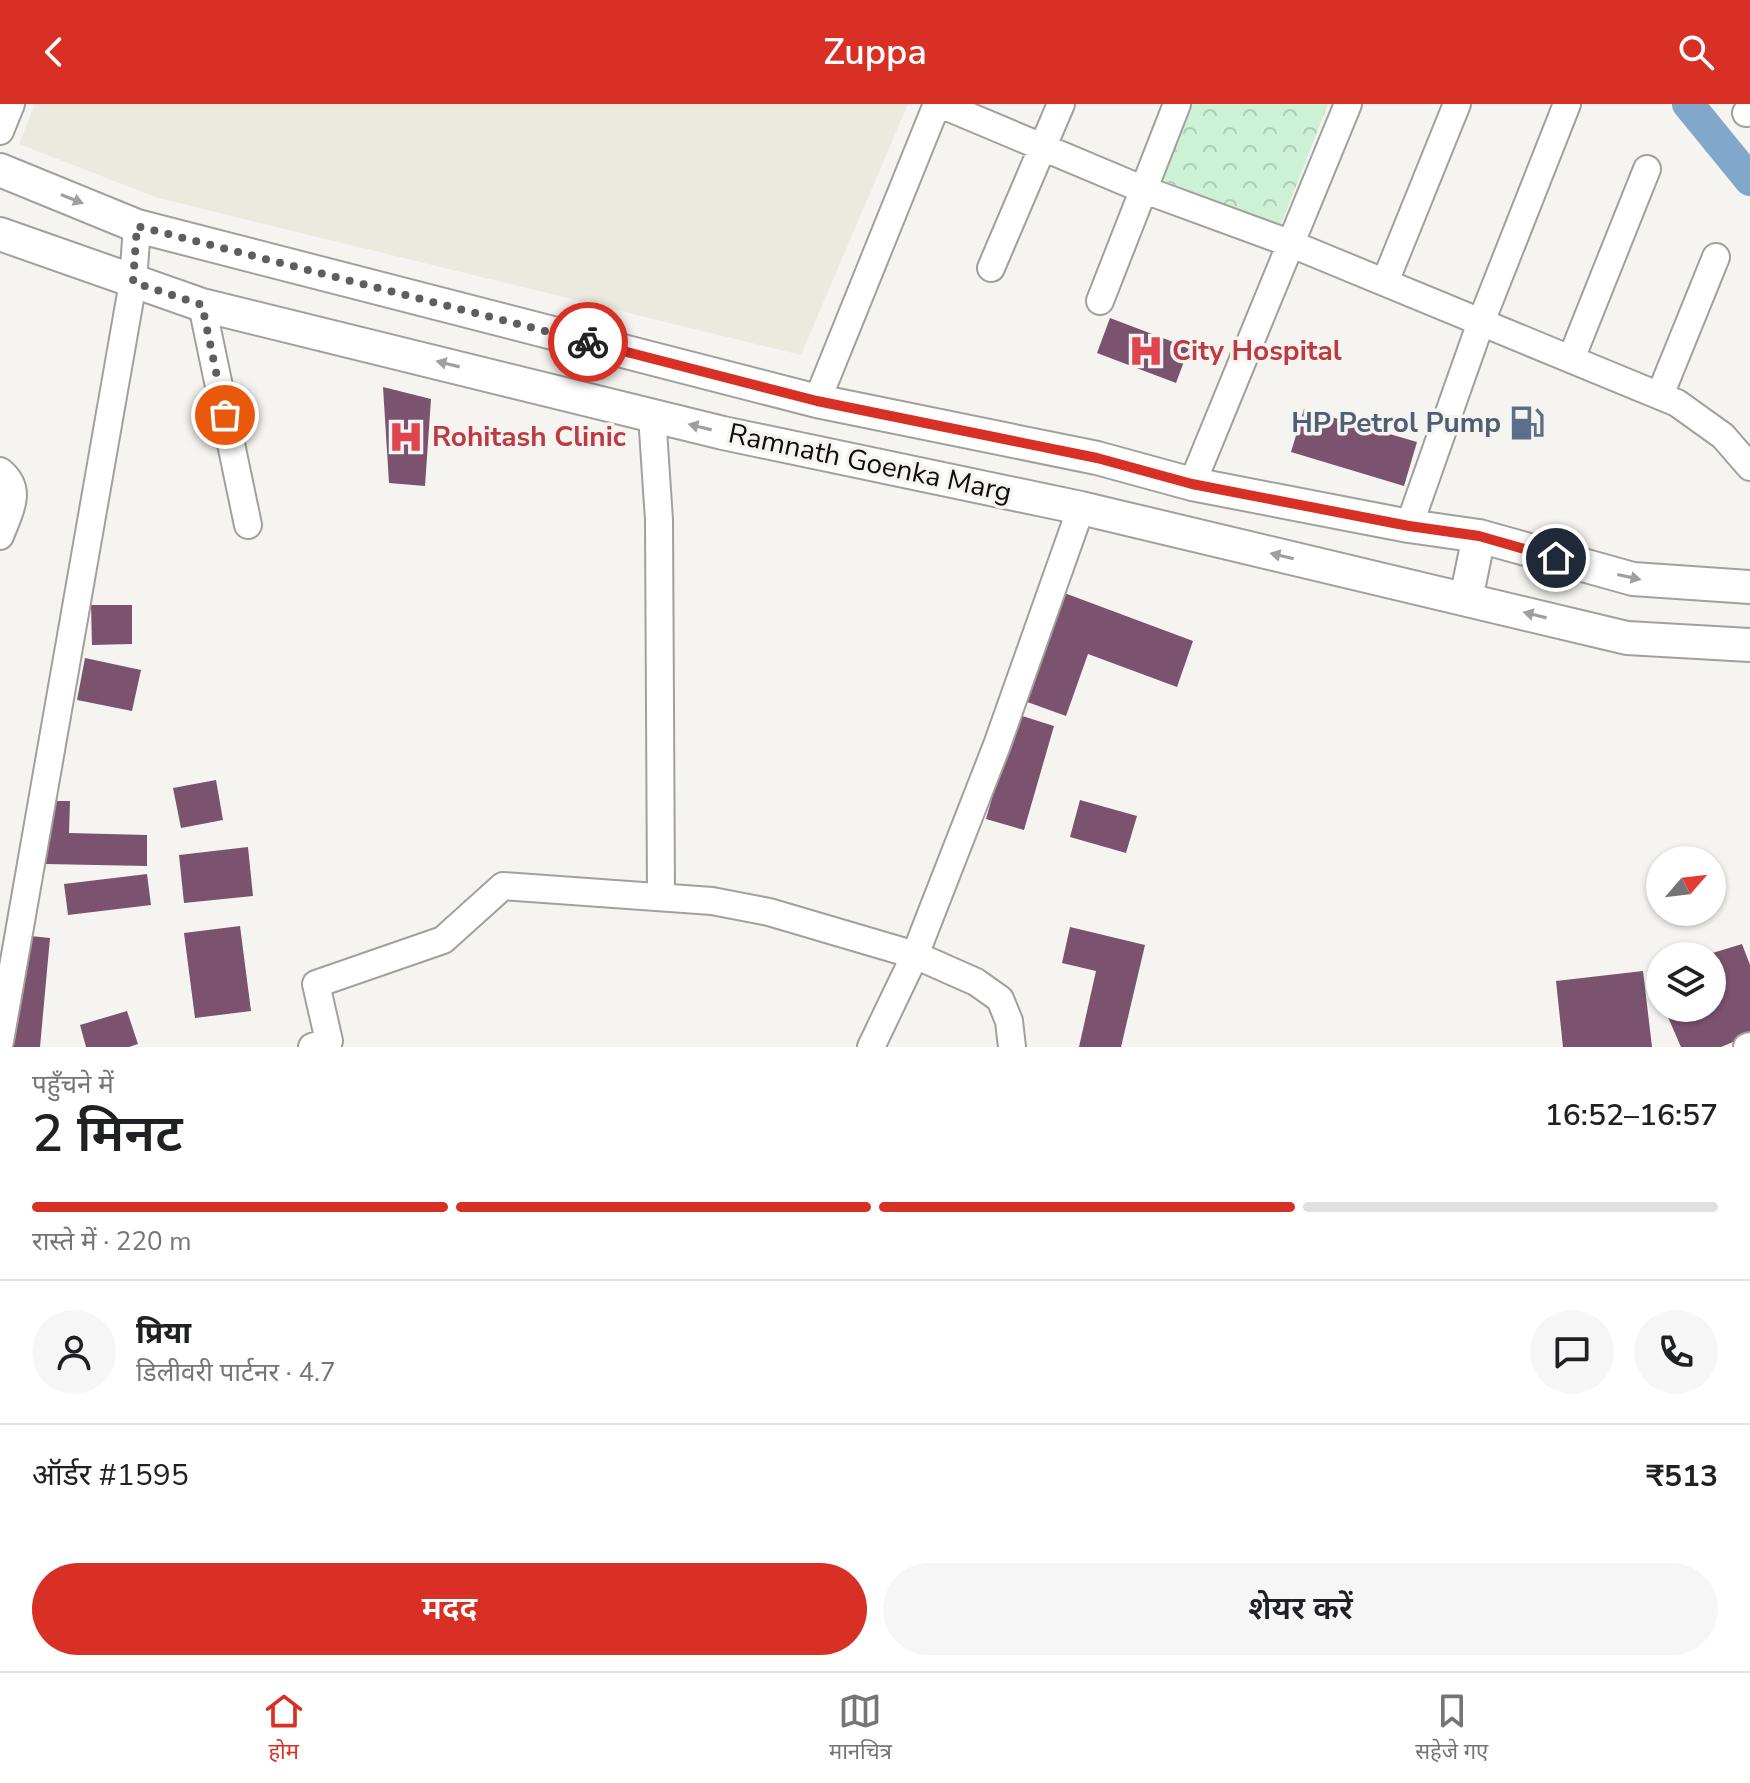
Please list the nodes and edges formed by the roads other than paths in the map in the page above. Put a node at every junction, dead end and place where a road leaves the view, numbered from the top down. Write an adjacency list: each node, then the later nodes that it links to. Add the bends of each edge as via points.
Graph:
1 (11, 104): 8 (street)
2 (939, 104): 9 (street); 25 (street)
3 (1061, 104): 9 (street)
4 (1177, 104): 12 (street)
5 (1348, 104): 15 (street)
6 (1457, 104): 19 (street)
7 (1567, 104): 22 (street)
8 (0, 131)
9 (1044, 145): 12 (street); 17 (street)
10 (1647, 169): 23 (street)
11 (0, 170): 13 (street, Ramnath Goenka Marg, one-way to 13)
12 (1142, 189): 15 (street); 20 (street)
13 (137, 226): 18 (street); 25 (street, Ramnath Goenka Marg)
14 (0, 234): 18 (street, Ramnath Goenka Marg)
15 (1289, 243): 19 (street); 29 (street)
16 (1716, 257): 24 (street)
17 (991, 268)
18 (133, 282): 21 (street, Ramnath Goenka Marg); 40 (street)
19 (1385, 282): 22 (street)
20 (1100, 301)
21 (202, 305): 26 (street, Ramnath Goenka Marg, one-way to 21); 31 (street)
22 (1481, 322): 23 (street); 32 (street)
23 (1571, 359): 24 (street)
24 (1660, 395): 27 (street, via 1723,436)
25 (817, 401): 29 (street, Ramnath Goenka Marg, via 1097,458)
26 (652, 415): 30 (street, Ramnath Goenka Marg, one-way to 26); 38 (street, via 659,520)
27 (1750, 467)
28 (0, 471): 33 (street, via 10,479 14,493)
29 (1192, 484): 32 (street, Ramnath Goenka Marg)
30 (1081, 508): 36 (street, Ramnath Goenka Marg, one-way to 30); 39 (street)
31 (248, 525)
32 (1409, 526): 34 (street, Ramnath Goenka Marg)
33 (0, 536)
34 (1479, 536): 35 (street, Ramnath Goenka Marg, one-way to 35, via 1633,579); 36 (street)
35 (1750, 587)
36 (1466, 599): 37 (street, Ramnath Goenka Marg, one-way to 36, via 1627,638)
37 (1750, 645)
38 (661, 895): 39 (street, via 769,912); 41 (street, via 503,886 443,940 316,984 329,1041)
39 (915, 955): 42 (street); 43 (street, via 976,982 1000,999)
40 (0, 1040)
41 (312, 1047)
42 (871, 1047)
43 (1012, 1047)

